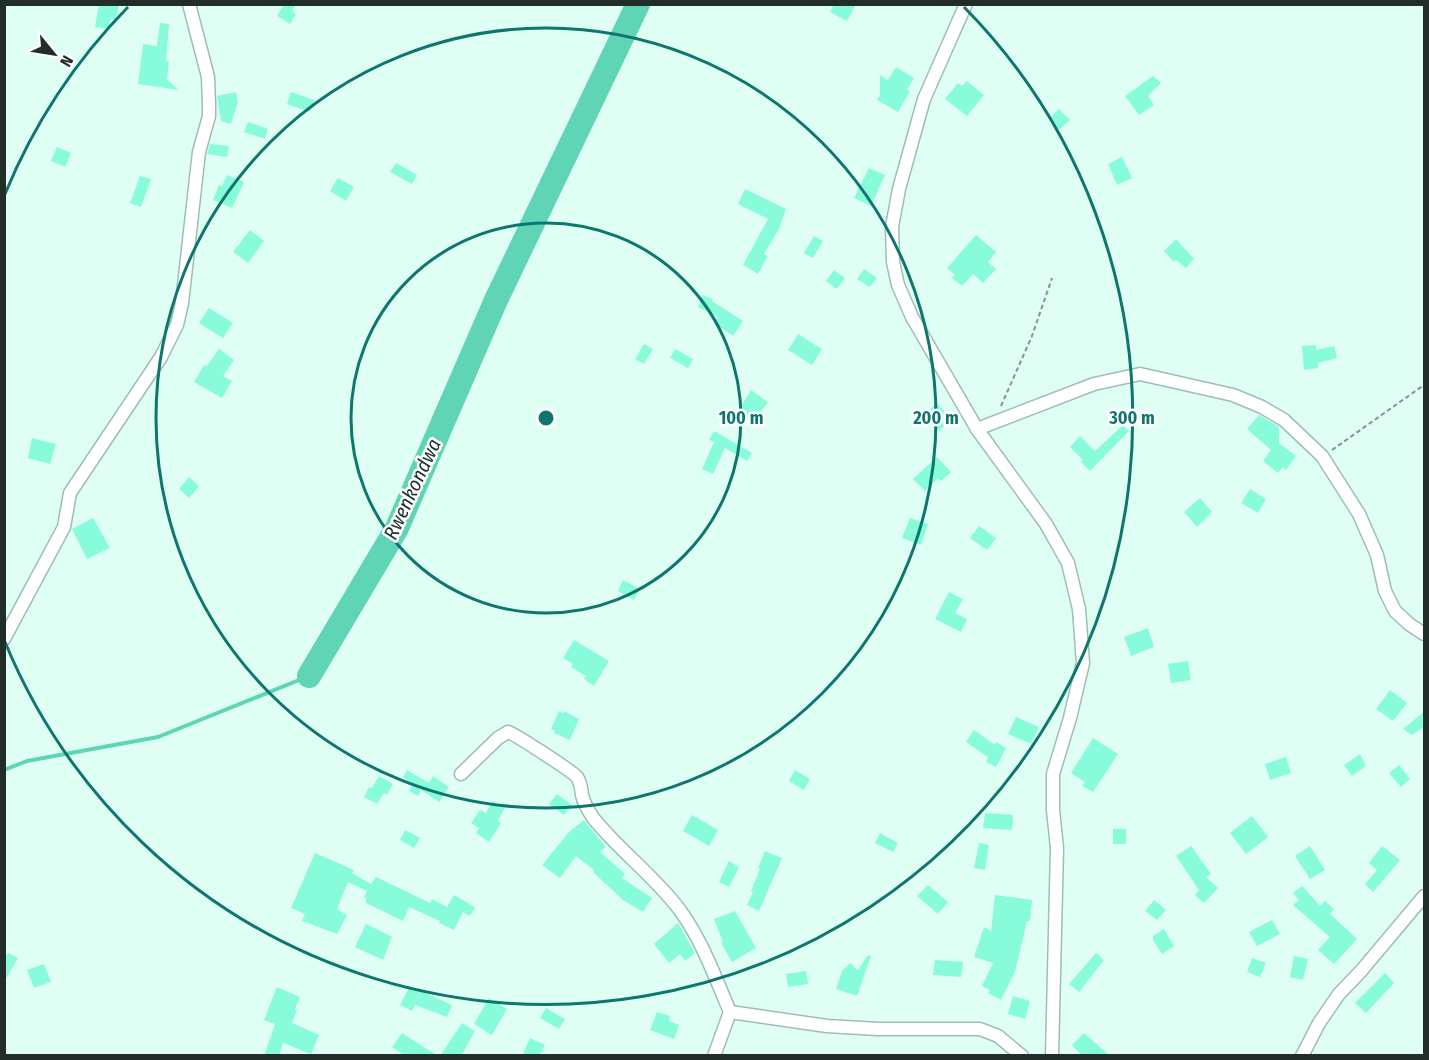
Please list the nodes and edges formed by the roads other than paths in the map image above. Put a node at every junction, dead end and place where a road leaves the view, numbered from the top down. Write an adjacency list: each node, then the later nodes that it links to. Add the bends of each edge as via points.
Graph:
1 (189, 4): 5 (street, via 208,77 210,104 177,325 161,357 70,493 64,527)
2 (966, 4): 3 (street, via 924,99 892,227 898,285 912,317)
3 (977, 429): 4 (street, via 1094,384 1140,374 1233,395 1262,407 1284,420 1322,456 1359,514 1395,611); 11 (street, via 1046,524 1068,563 1078,609 1083,663 1053,774 1057,848)
4 (1425, 634)
5 (4, 639)
6 (461, 774): 8 (street, via 508,732 571,771 596,821 655,880 689,924)
7 (1425, 896): 12 (street, via 1339,994)
8 (730, 1012): 9 (street); 10 (street, via 827,1026 980,1029 998,1036)
9 (714, 1056)
10 (1022, 1056)
11 (1052, 1056)
12 (1302, 1056)

